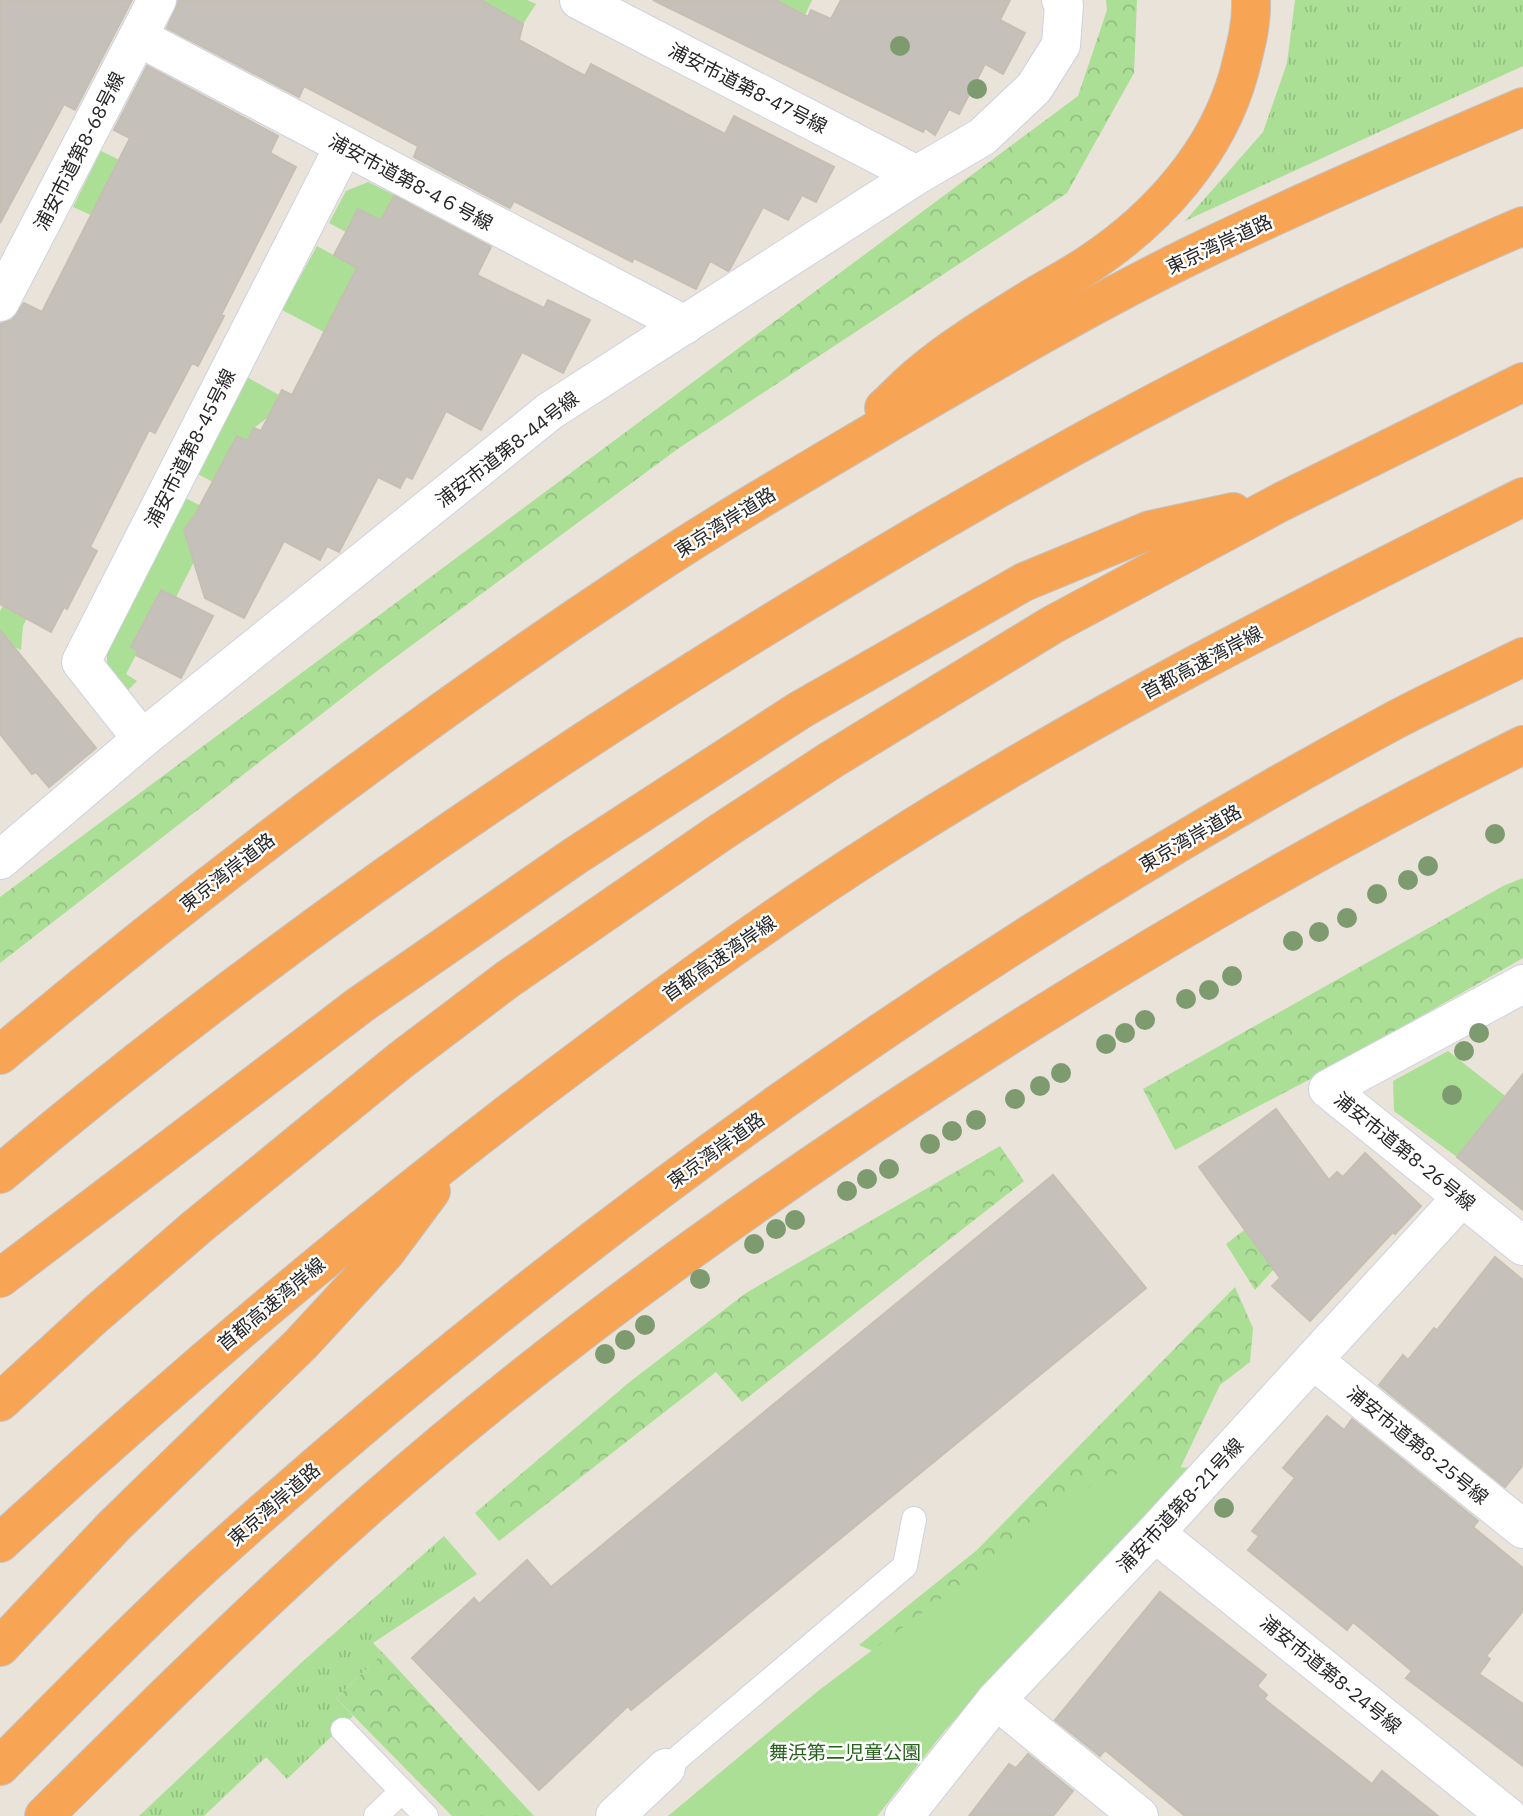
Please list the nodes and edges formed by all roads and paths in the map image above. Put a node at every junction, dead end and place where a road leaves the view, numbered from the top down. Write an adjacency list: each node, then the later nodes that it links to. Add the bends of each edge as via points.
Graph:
1 (157, 0): 5 (street, 浦安市道第8-68号線)
2 (579, 0): 8 (street, 浦安市道第8-47号線)
3 (1061, 0): 8 (street, 浦安市道第8-44号線, via 1061,45 1034,88 982,137)
4 (1251, 0): 13 (highway, via 1247,46 1232,96 1186,177 1160,206 1091,262 924,371)
5 (138, 37): 7 (street, 浦安市道第8-4６号線); 10 (street, 浦安市道第8-68号線)
6 (1523, 107): 13 (highway, 東京湾岸道路, via 1190,256)
7 (344, 146): 11 (street, 浦安市道第8-4６号線); 17 (street, 浦安市道第8-45号線, via 81,663)
8 (917, 175): 11 (street, 浦安市道第8-44号線)
9 (1523, 226): 23 (highway, via 1212,371 977,499 747,637 527,779 290,945 89,1098)
10 (0, 302)
11 (685, 325): 17 (street, 浦安市道第8-44号線, via 550,411)
12 (1523, 382): 15 (highway)
13 (834, 455): 21 (highway, 東京湾岸道路, via 641,574 420,727 271,837)
14 (1523, 497): 22 (highway, 首都高速湾岸線, via 1316,600 960,798 735,946)
15 (1281, 502): 26 (highway, via 1150,530 1024,582 800,710 382,989); 28 (highway, via 1052,625 932,698 721,832 539,957 401,1060 198,1226)
16 (1523, 657): 36 (highway, 東京湾岸道路, via 1397,719 1029,935 899,1020 647,1199 430,1370 201,1568)
17 (142, 739): 19 (street, 浦安市道第8-44号線)
18 (1523, 745): 39 (highway, via 1383,816 1187,925 807,1168 581,1333 373,1503 251,1613)
19 (0, 860)
20 (1523, 984): 24 (street, 浦安市道第8-26号線, via 1328,1089)
21 (0, 1055)
22 (465, 1144): 32 (highway, 首都高速湾岸線, via 264,1309); 33 (highway, via 385,1253 301,1344 114,1526)
23 (0, 1174)
24 (1462, 1197): 25 (street, 浦安市道第8-26号線); 27 (street, 浦安市道第8-21号線)
25 (1523, 1246)
26 (0, 1278)
27 (1314, 1360): 30 (street, 浦安市道第8-25号線); 31 (street, 浦安市道第8-21号線)
28 (0, 1402)
29 (914, 1519): 37 (lane, via 905,1566)
30 (1523, 1529)
31 (1155, 1533): 34 (street, 浦安市道第8-21号線); 45 (street, 浦安市道第8-24号線)
32 (0, 1543)
33 (0, 1647)
34 (996, 1700): 43 (street, 浦安市道第8-21号線); 44 (street)
35 (343, 1730): 38 (lane)
36 (0, 1766)
37 (666, 1768): 42 (street)
38 (402, 1791): 40 (lane); 41 (lane)
39 (44, 1816)
40 (376, 1816)
41 (426, 1816)
42 (615, 1816)
43 (904, 1816)
44 (1139, 1816)
45 (1507, 1816)

